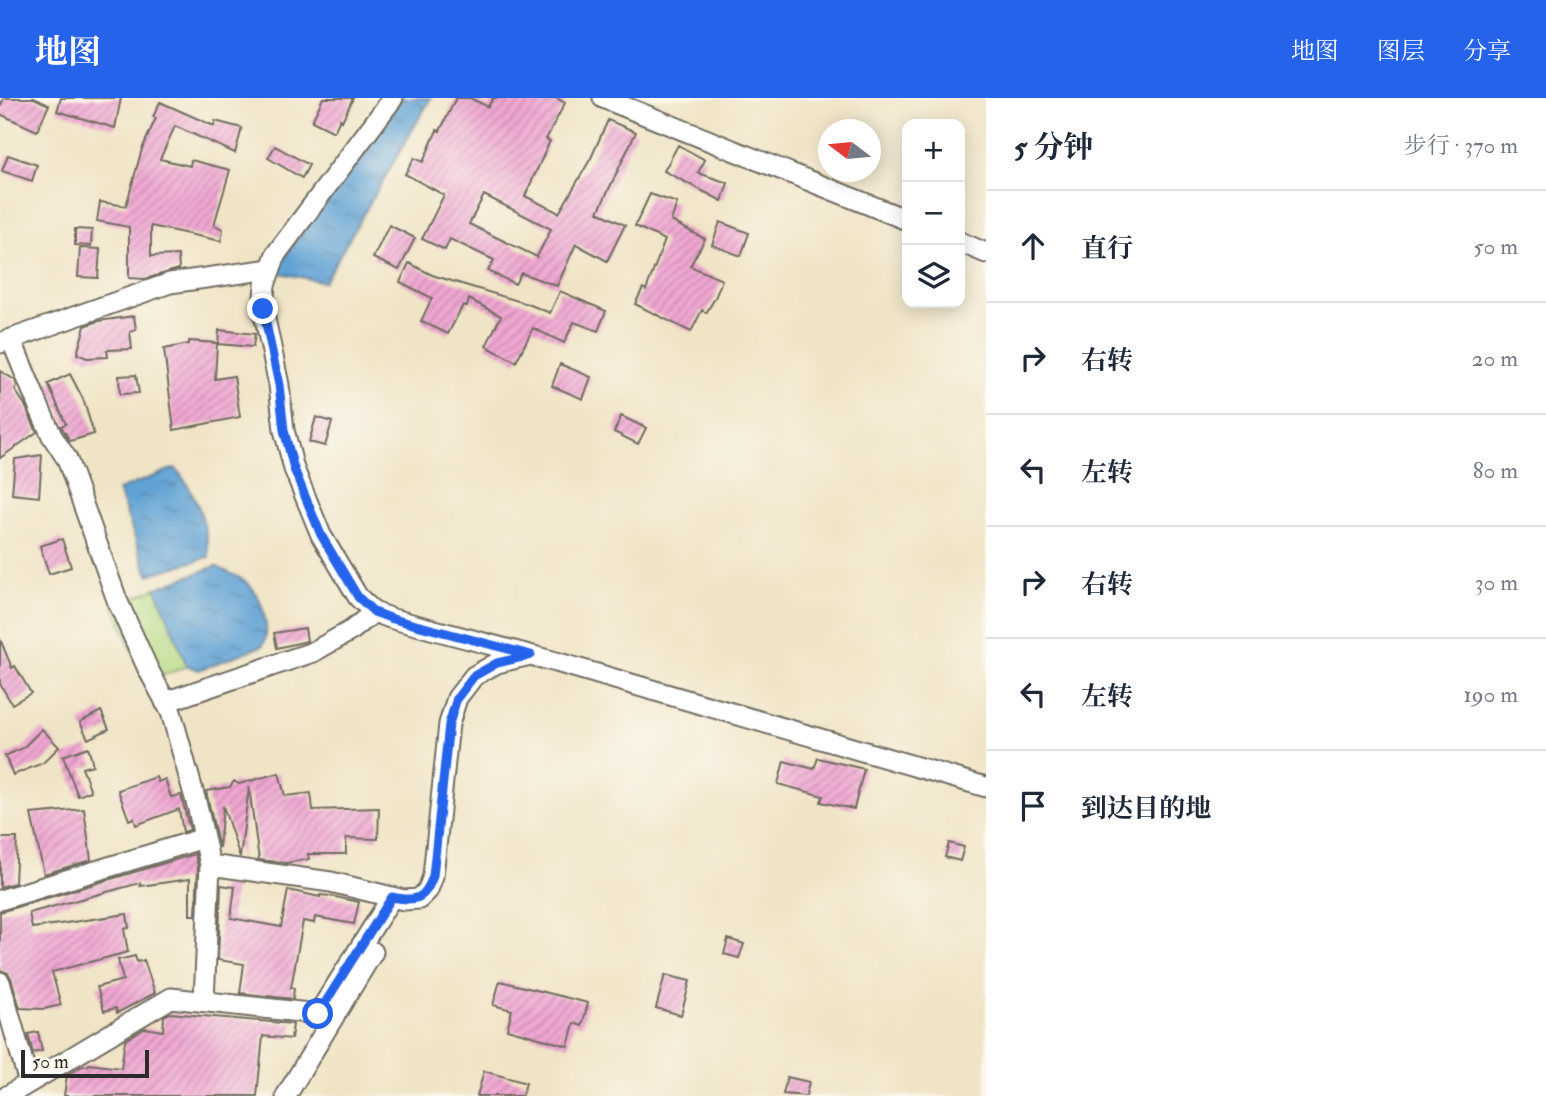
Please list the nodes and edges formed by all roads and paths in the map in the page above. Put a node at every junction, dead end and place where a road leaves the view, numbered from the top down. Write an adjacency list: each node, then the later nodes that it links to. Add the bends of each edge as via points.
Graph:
1 (393, 98): 6 (street, via 276,254)
2 (603, 98): 3 (street)
3 (902, 218)
4 (965, 244): 5 (street)
5 (986, 253)
6 (271, 269): 7 (street, via 170,283); 8 (street, via 263,309 294,469 321,535 358,597)
7 (5, 341): 10 (street, via 67,459 117,600)
8 (374, 612): 9 (street); 10 (street, via 313,652)
9 (531, 655): 11 (street); 14 (street, via 497,663 474,676 457,698 449,724 433,876 419,898)
10 (165, 702): 12 (street)
11 (986, 787)
12 (204, 838): 13 (street); 15 (street)
13 (210, 865): 14 (street, via 331,882); 17 (street)
14 (398, 898): 17 (street, via 318,1014); 20 (street)
15 (0, 900)
16 (0, 982): 18 (street)
17 (204, 1001): 18 (street, via 171,998)
18 (29, 1083): 19 (street)
19 (7, 1096)
20 (286, 1096)

